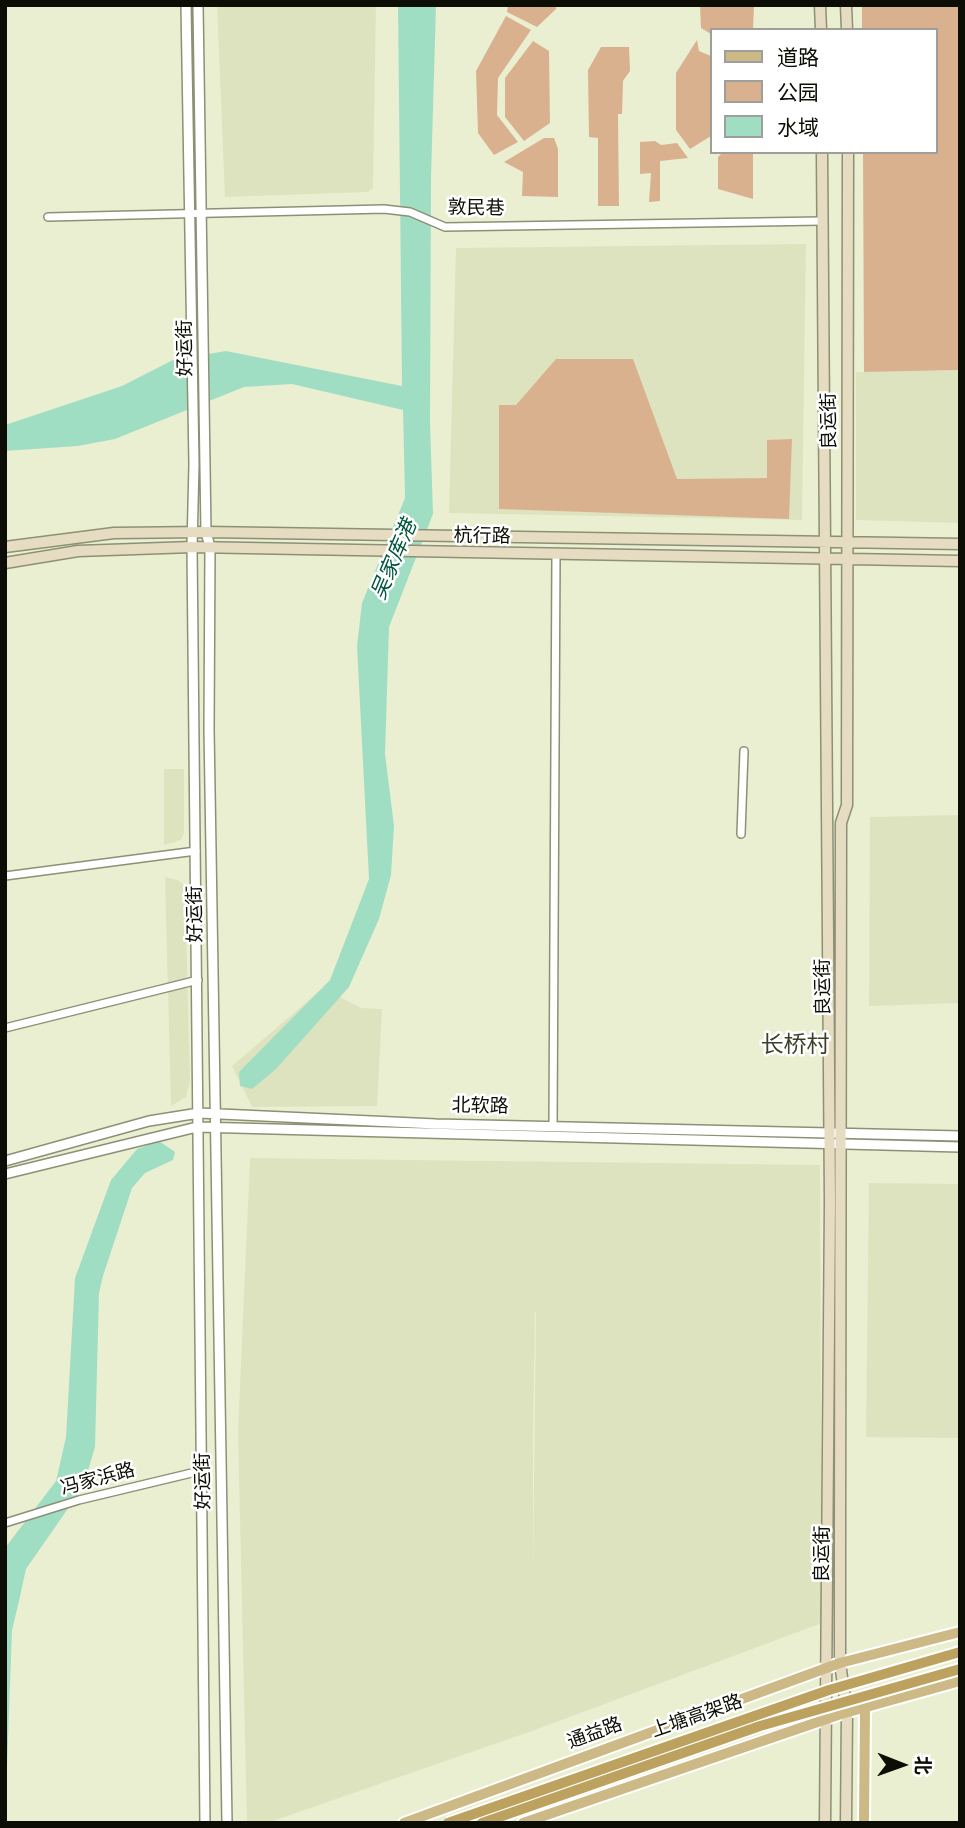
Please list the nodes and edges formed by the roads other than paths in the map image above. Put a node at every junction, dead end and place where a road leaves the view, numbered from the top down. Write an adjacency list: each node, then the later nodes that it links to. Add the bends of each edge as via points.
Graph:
1 (186, 5): 9 (street, 好运街)
2 (198, 5): 10 (street, 好运街)
3 (820, 5): 5 (main road)
4 (846, 5): 6 (main road)
5 (821, 28)
6 (846, 28)
7 (822, 154): 12 (main road, 良运街)
8 (848, 154): 16 (main road, 良运街)
9 (190, 212): 10 (street, 敦民巷); 11 (street, 敦民巷); 13 (street, 好运街)
10 (201, 212): 12 (street, 敦民巷, via 401,209 445,227); 14 (street, 好运街)
11 (48, 217)
12 (822, 221): 15 (main road, 良运街)
13 (193, 532): 14 (main road, 杭行路); 18 (main road, 杭行路, via 114,533); 19 (street, 好运街)
14 (206, 532): 15 (main road, 杭行路); 20 (street, 好运街)
15 (826, 543): 16 (main road, 杭行路); 22 (main road, 良运街)
16 (846, 544): 17 (main road, 杭行路); 23 (main road, 良运街)
17 (960, 544)
18 (5, 547)
19 (192, 547): 20 (main road, 杭行路); 25 (main road, 杭行路, via 78,551); 28 (street, 好运街)
20 (210, 547): 21 (main road, 杭行路); 33 (street, 好运街)
21 (556, 555): 22 (main road, 杭行路); 34 (street)
22 (825, 560): 23 (main road, 杭行路); 37 (main road, 良运街)
23 (845, 560): 24 (main road, 杭行路); 38 (main road, 良运街)
24 (960, 561)
25 (5, 563)
26 (744, 751): 27 (street)
27 (741, 834)
28 (196, 851): 29 (street); 30 (street, 好运街)
29 (5, 876)
30 (198, 980): 31 (street); 32 (street, 好运街)
31 (5, 1028)
32 (199, 1113): 33 (street, 北软路); 35 (street, 好运街); 43 (street, 北软路, via 149,1121)
33 (216, 1114): 34 (street, 北软路); 36 (street, 好运街)
34 (553, 1126): 37 (street, 北软路)
35 (197, 1127): 36 (street, 北软路); 44 (street, 北软路); 45 (street, 好运街)
36 (216, 1127): 40 (street, 北软路); 57 (street, 好运街)
37 (828, 1133): 38 (street, 北软路); 40 (main road, 良运街)
38 (842, 1133): 39 (street, 北软路); 41 (main road, 良运街)
39 (960, 1136)
40 (828, 1145): 41 (street, 北软路); 50 (main road, 良运街)
41 (842, 1145): 42 (street, 北软路); 49 (main road, 良运街)
42 (960, 1147)
43 (5, 1161)
44 (5, 1174)
45 (200, 1471): 46 (street, 冯家浜路); 56 (street, 好运街)
46 (5, 1523)
47 (960, 1632): 49 (main road, 通益路)
48 (960, 1652): 59 (highway, 上塘高架路, bridge, via 829,1690)
49 (841, 1663): 50 (main road, 通益路); 54 (main road, 良运街)
50 (828, 1667): 55 (main road, 良运街); 58 (main road, 通益路)
51 (960, 1669): 60 (highway, 上塘高架路, bridge, via 760,1726)
52 (960, 1681): 53 (main road)
53 (865, 1708): 54 (main road); 64 (main road)
54 (847, 1713): 55 (main road); 63 (main road, 良运街)
55 (827, 1719): 61 (main road); 62 (main road, 良运街)
56 (205, 1823)
57 (227, 1823)
58 (404, 1823)
59 (448, 1823)
60 (482, 1823)
61 (523, 1823)
62 (825, 1823)
63 (846, 1823)
64 (864, 1823)

